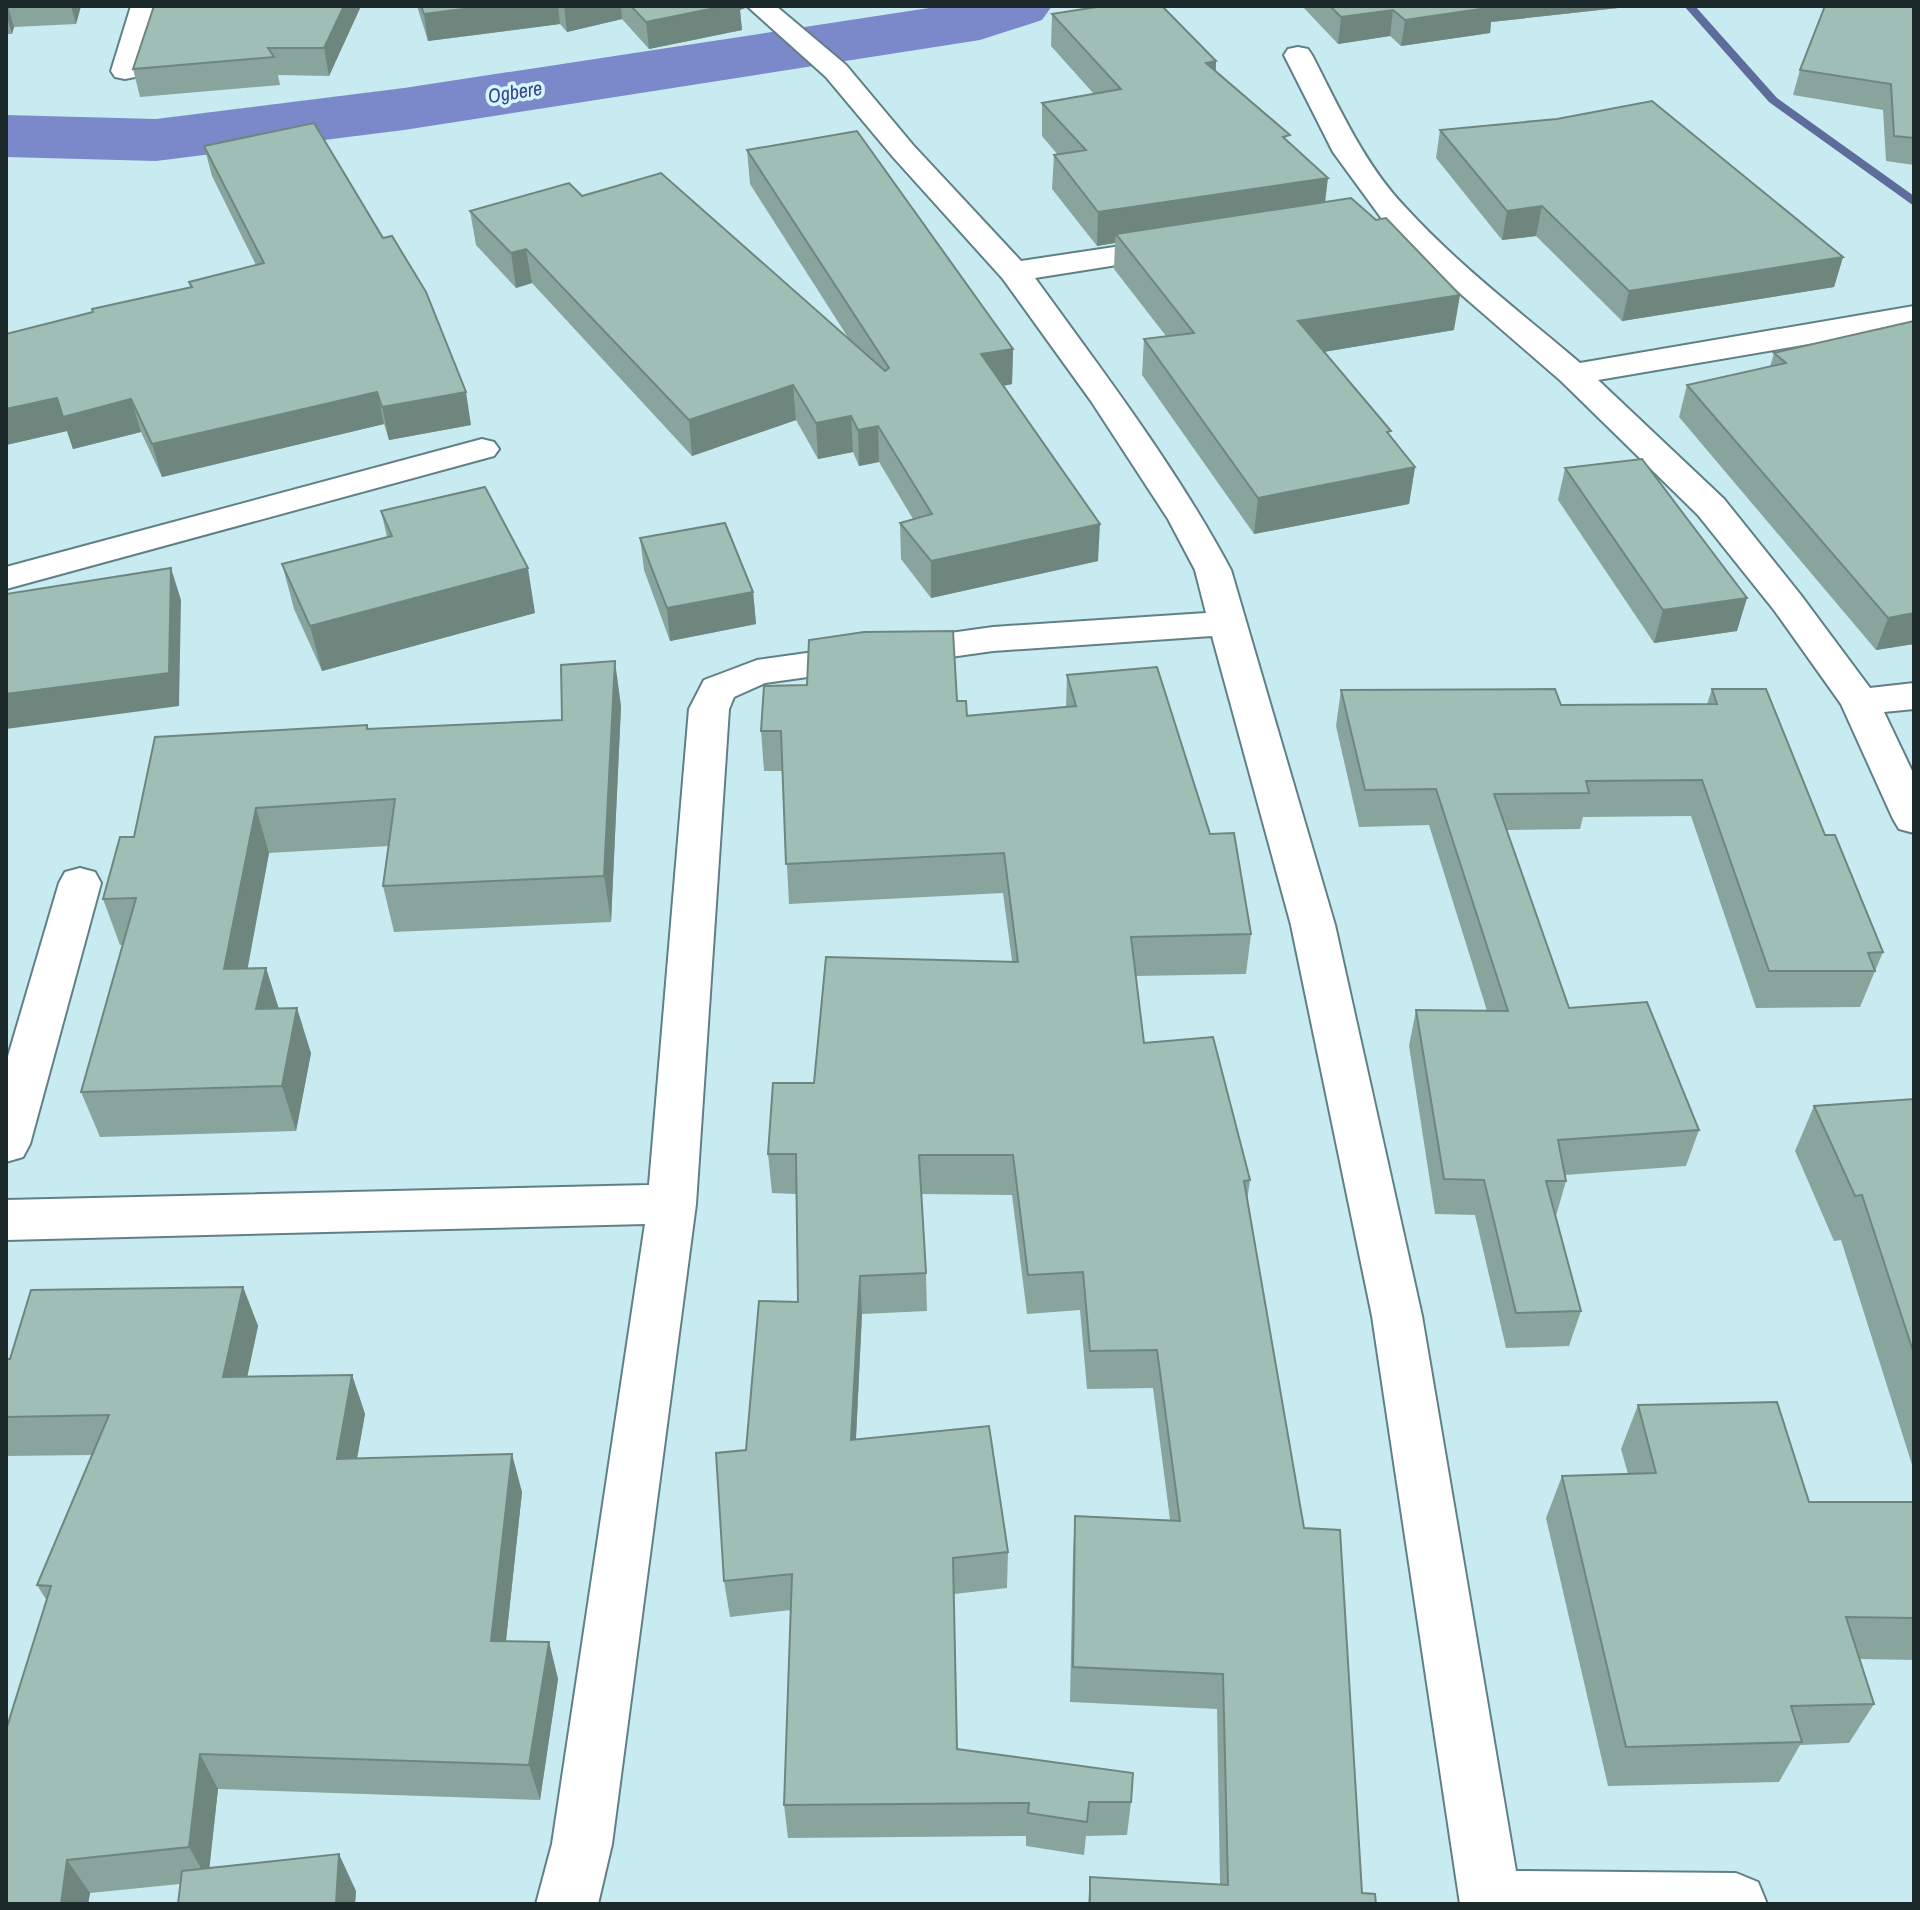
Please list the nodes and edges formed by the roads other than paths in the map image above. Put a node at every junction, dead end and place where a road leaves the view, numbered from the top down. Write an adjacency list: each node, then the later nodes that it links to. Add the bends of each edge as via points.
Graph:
1 (144, 6): 4 (street)
2 (760, 6): 6 (street, via 836,71)
3 (1298, 55): 8 (street, via 1377,215)
4 (125, 71)
5 (1203, 242): 6 (street)
6 (1014, 272): 11 (street, via 1186,519 1213,570)
7 (1914, 316): 8 (street)
8 (1573, 374): 13 (street, via 1711,507)
9 (482, 449): 10 (street)
10 (6, 578)
11 (1226, 623): 17 (street, via 993,639 757,672 718,689 709,709); 19 (street, via 1313,925 1397,1316)
12 (1914, 696): 13 (street)
13 (1860, 702): 14 (street)
14 (1914, 819)
15 (80, 883): 16 (street)
16 (6, 1144)
17 (672, 1204): 18 (street); 20 (street, via 582,1844)
18 (6, 1220)
19 (1491, 1903): 21 (street)
20 (567, 1904)
21 (1736, 1904)

